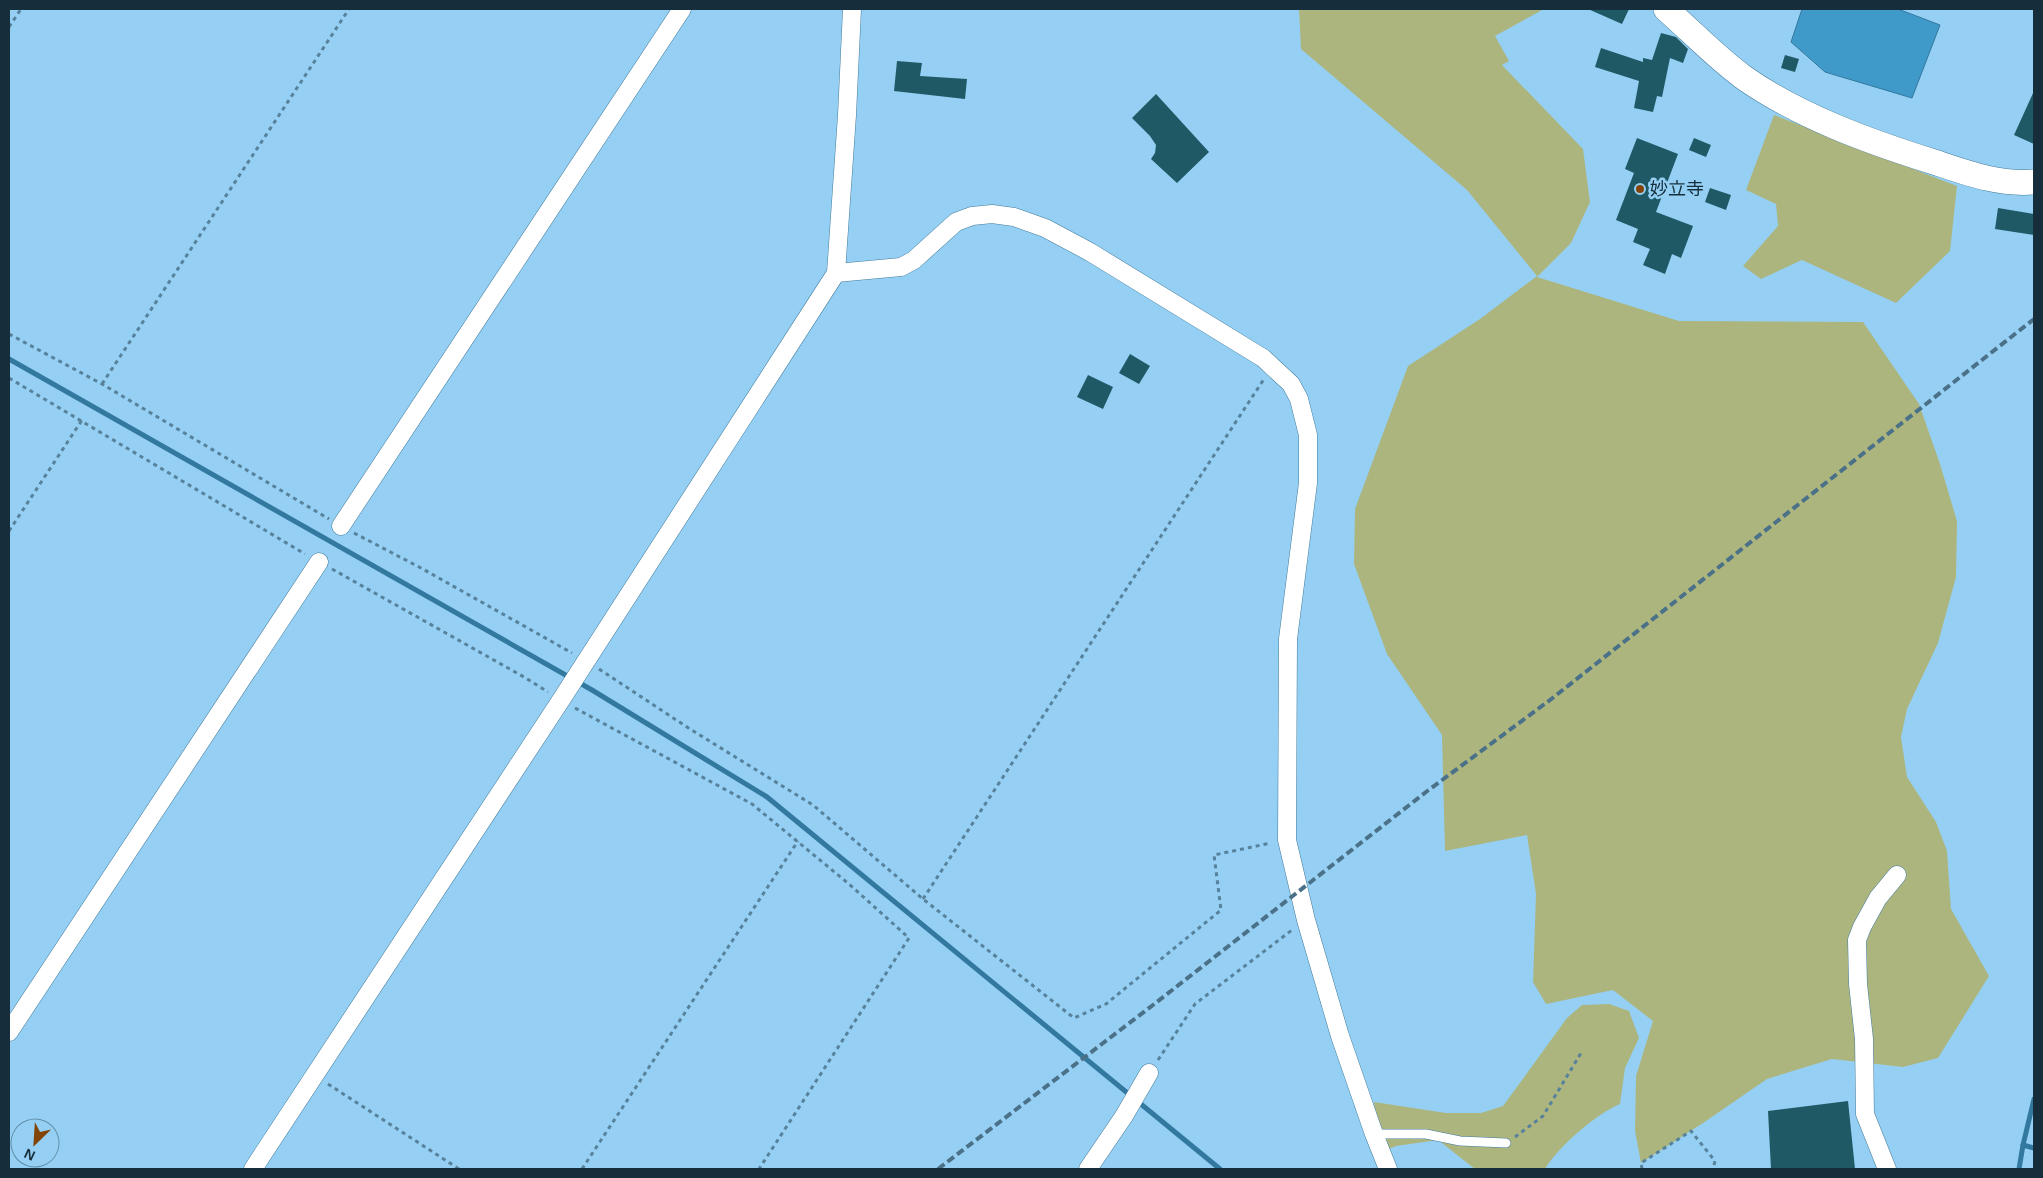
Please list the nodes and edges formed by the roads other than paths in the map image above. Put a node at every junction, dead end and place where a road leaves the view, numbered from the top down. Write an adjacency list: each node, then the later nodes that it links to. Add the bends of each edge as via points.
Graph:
1 (682, 9): 6 (street)
2 (852, 9): 5 (street)
3 (1666, 9): 4 (street, via 1743,77 1792,107 1911,155 1987,179)
4 (2034, 182)
5 (836, 274): 11 (street, via 900,267 914,260 956,222 972,216 1014,216 1090,252 1263,358 1291,384 1299,399 1308,435 1308,483 1288,639 1287,840 1306,920 1340,1036); 13 (street)
6 (341, 526)
7 (319, 562): 9 (street)
8 (1897, 875): 16 (street, via 1878,898 1857,940 1865,1114)
9 (9, 1032)
10 (1149, 1073): 14 (street)
11 (1374, 1134): 12 (lane, via 1426,1134); 15 (street)
12 (1506, 1143)
13 (253, 1169)
14 (1088, 1169)
15 (1388, 1169)
16 (1888, 1169)

